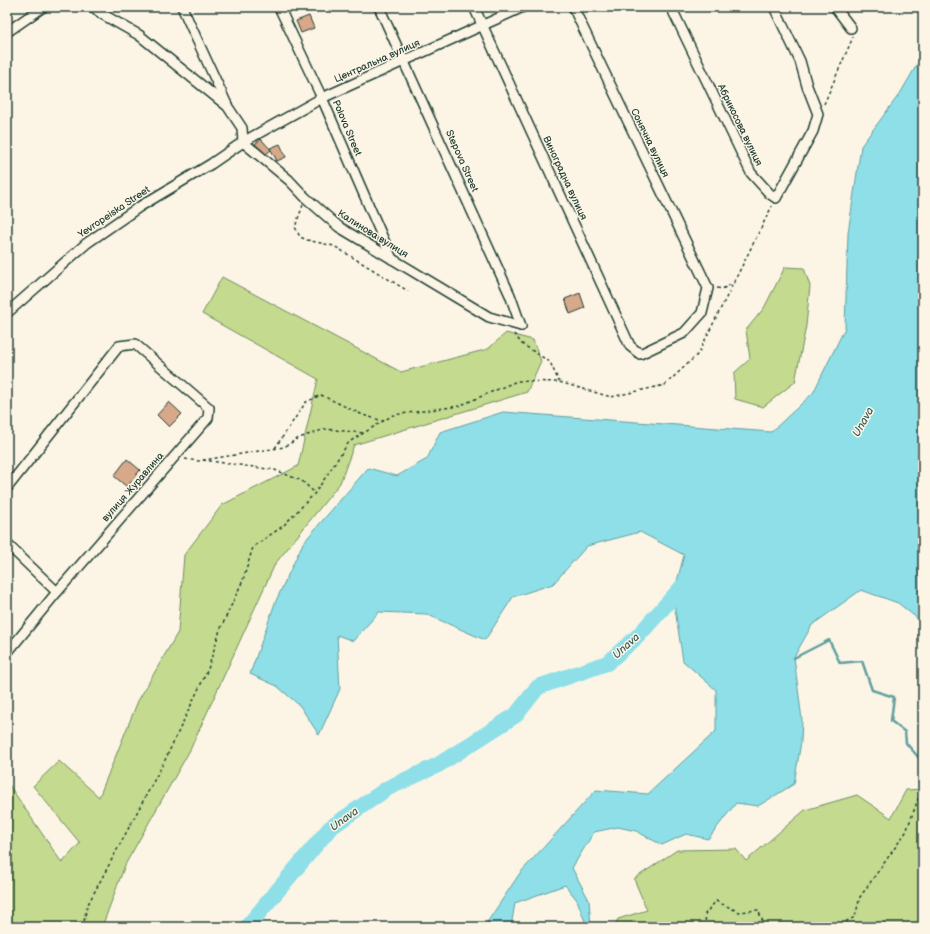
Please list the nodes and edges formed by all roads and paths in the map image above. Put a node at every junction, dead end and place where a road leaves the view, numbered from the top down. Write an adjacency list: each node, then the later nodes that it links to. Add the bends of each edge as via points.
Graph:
1 (43, 7): 14 (street)
2 (93, 7): 17 (street, via 139,35)
3 (182, 7): 17 (street)
4 (279, 7): 16 (street, Polova Street)
5 (379, 7): 15 (street, Stepova Street)
6 (474, 7): 12 (street, Виноградна вулиця)
7 (523, 7): 12 (street, Центральна вулиця)
8 (573, 7): 23 (street, Сонячна вулиця)
9 (671, 7): 18 (street, Абрикосова вулиця, via 750,173 776,198 813,131)
10 (774, 7): 18 (street, via 800,60)
11 (834, 7): 13 (street)
12 (482, 25): 15 (street, Центральна вулиця); 23 (street, Виноградна вулиця, via 630,346 640,354 684,333 702,313)
13 (851, 28): 18 (path, via 855,32)
14 (7, 32)
15 (404, 61): 16 (street, Центральна вулиця); 27 (street, Stepova Street, via 510,295)
16 (322, 98): 19 (street, Центральна вулиця); 21 (street, Polova Street)
17 (228, 107): 19 (street, via 242,128)
18 (818, 114)
19 (243, 142): 20 (street, Калинова вулиця, via 289,180); 25 (street, Yevropeiska Street, via 87,243)
20 (306, 198): 21 (street, Калинова вулиця, via 339,227); 24 (path, via 295,227 300,237 334,246)
21 (392, 259): 26 (street, Калинова вулиця, via 489,317)
22 (735, 282): 23 (path, via 722,289)
23 (708, 288)
24 (408, 291)
25 (7, 313)
26 (505, 322): 27 (street, Калинова вулиця); 28 (path, via 522,344 550,362 559,382 517,381 459,406 393,415)
27 (521, 326)
28 (384, 421): 29 (path); 30 (path, via 363,415 321,395 306,402)
29 (364, 433): 30 (path, via 326,429 299,438 284,447); 34 (path, via 349,442)
30 (275, 448): 32 (path)
31 (173, 458): 32 (path); 33 (street, вулиця Журавлина, via 208,418 209,408 135,344 118,346); 36 (street, вулиця Журавлина)
32 (202, 460): 34 (path, via 275,470 302,481)
33 (7, 488)
34 (316, 493): 39 (path, via 283,526 253,547 243,580 220,630 208,669 165,760 87,906)
35 (7, 544): 36 (street)
36 (57, 592): 37 (street, вулиця Журавлина)
37 (7, 653)
38 (923, 786): 42 (path, via 906,832 860,897 855,917)
39 (83, 927)
40 (706, 927): 41 (path, via 705,914 716,901 739,912 758,910)
41 (765, 927)
42 (835, 927)

